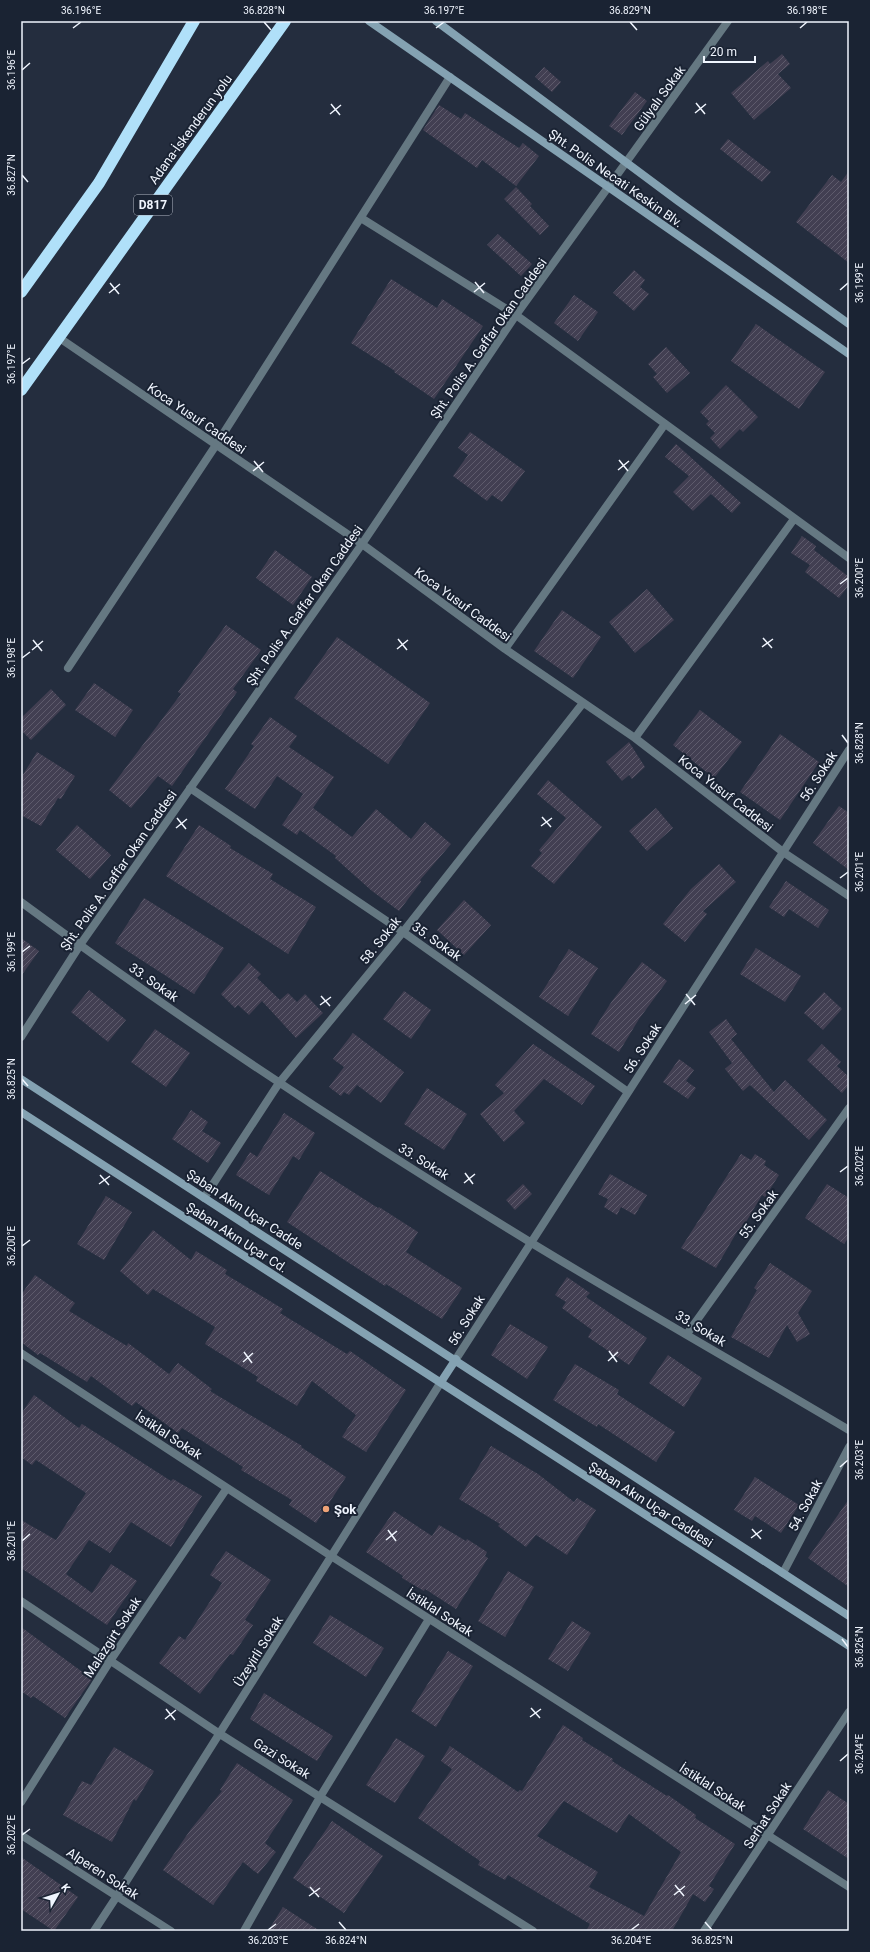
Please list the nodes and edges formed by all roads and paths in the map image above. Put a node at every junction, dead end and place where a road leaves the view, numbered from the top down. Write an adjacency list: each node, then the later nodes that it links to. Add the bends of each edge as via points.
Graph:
1 (194, 21): 10 (highway, via 99,182)
2 (285, 21): 13 (highway, Adana-İskenderun yolu / D817)
3 (369, 21): 6 (main road, Şht. Polis Necati Keskin Blv.)
4 (436, 21): 7 (main road, Şht. Polis Necati Keskin Blv.)
5 (728, 21): 7 (street, Gülyalı Sokak)
6 (450, 77): 8 (main road, Şht. Polis Necati Keskin Blv.); 9 (street)
7 (627, 163): 8 (street, Gülyalı Sokak); 12 (main road, Şht. Polis Necati Keskin Blv.)
8 (609, 188): 11 (street, Şht. Polis A. Gaffar Okan Caddesi); 14 (main road, Şht. Polis Necati Keskin Blv.)
9 (361, 218): 11 (street); 17 (street)
10 (21, 292)
11 (516, 315): 16 (street); 19 (street, Şht. Polis A. Gaffar Okan Caddesi)
12 (849, 324)
13 (58, 337): 15 (highway, Adana-İskenderun yolu / D817); 17 (street, Koca Yusuf Caddesi)
14 (849, 354)
15 (21, 390)
16 (665, 424): 18 (street); 21 (street)
17 (216, 445): 19 (street, Koca Yusuf Caddesi); 22 (street)
18 (794, 519): 20 (street); 24 (street)
19 (362, 544): 21 (street, Koca Yusuf Caddesi); 26 (street, Şht. Polis A. Gaffar Okan Caddesi)
20 (849, 558)
21 (505, 649): 23 (street, Koca Yusuf Caddesi)
22 (68, 668)
23 (583, 703): 24 (street, Koca Yusuf Caddesi); 30 (street, 58. Sokak)
24 (635, 738): 27 (street, Koca Yusuf Caddesi)
25 (849, 750): 27 (street, 56. Sokak)
26 (190, 788): 30 (street, 35. Sokak); 31 (street, Şht. Polis A. Gaffar Okan Caddesi)
27 (783, 852): 28 (street, Koca Yusuf Caddesi); 35 (street, 56. Sokak)
28 (849, 896)
29 (21, 902): 31 (street, 33. Sokak)
30 (403, 932): 34 (street, 58. Sokak); 35 (street, 35. Sokak)
31 (80, 945): 32 (street, Şht. Polis A. Gaffar Okan Caddesi); 34 (street, 33. Sokak)
32 (21, 1037)
33 (21, 1079): 38 (main road, Şaban Akın Uçar Cadde)
34 (279, 1083): 38 (street, 58. Sokak); 39 (street, 33. Sokak)
35 (628, 1092): 39 (street, 56. Sokak)
36 (849, 1108): 40 (street, 55. Sokak)
37 (21, 1112): 43 (main road, Şaban Akın Uçar Cd.)
38 (204, 1198): 42 (main road, Şaban Akın Uçar Cadde)
39 (530, 1242): 40 (street, 33. Sokak); 42 (street, 56. Sokak)
40 (687, 1334): 44 (street, 33. Sokak)
41 (21, 1353): 46 (street, İstiklal Sokak)
42 (456, 1359): 43 (main road); 48 (main road, Şaban Akın Uçar Caddesi)
43 (440, 1382): 47 (street, Üzeyirli Sokak); 52 (main road, Şaban Akın Uçar Caddesi)
44 (849, 1430)
45 (849, 1447): 48 (street, 54. Sokak)
46 (227, 1488): 47 (street, İstiklal Sokak); 53 (street, Malazgirt Sokak)
47 (332, 1556): 51 (street, İstiklal Sokak); 55 (street, Üzeyirli Sokak)
48 (783, 1573): 50 (main road, Şaban Akın Uçar Caddesi)
49 (21, 1601): 53 (street, Gazi Sokak)
50 (849, 1616)
51 (429, 1619): 56 (street); 59 (street, İstiklal Sokak)
52 (849, 1646)
53 (110, 1661): 55 (street, Gazi Sokak); 57 (street, Malazgirt Sokak)
54 (849, 1712): 59 (street, Serhat Sokak)
55 (220, 1734): 56 (street, Gazi Sokak); 61 (street, Üzeyirli Sokak)
56 (320, 1797): 64 (street); 65 (street, Gazi Sokak)
57 (21, 1802)
58 (21, 1835): 61 (street, Alperen Sokak)
59 (767, 1836): 60 (street, İstiklal Sokak); 66 (street, Serhat Sokak)
60 (849, 1887)
61 (118, 1896): 62 (street, Üzeyirli Sokak); 63 (street, Alperen Sokak)
62 (94, 1931)
63 (171, 1931)
64 (244, 1931)
65 (533, 1931)
66 (704, 1931)

